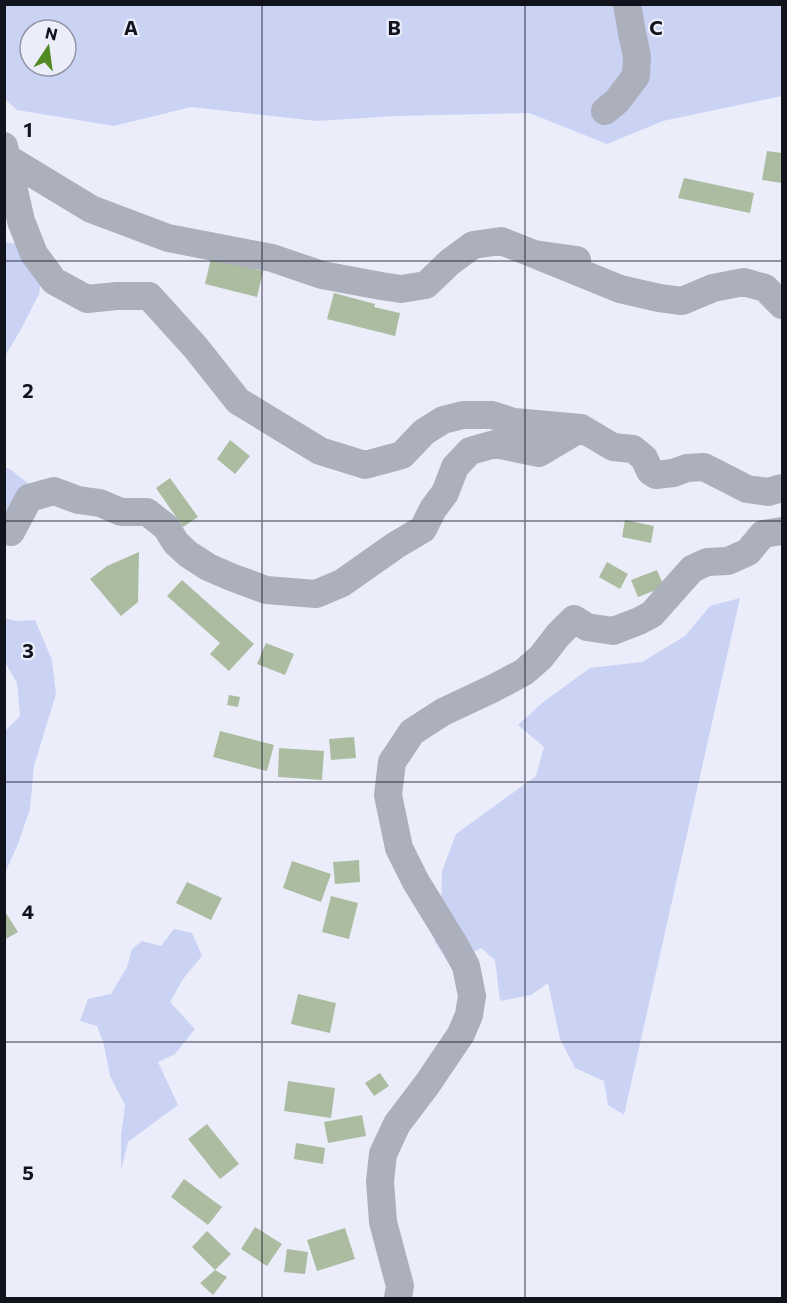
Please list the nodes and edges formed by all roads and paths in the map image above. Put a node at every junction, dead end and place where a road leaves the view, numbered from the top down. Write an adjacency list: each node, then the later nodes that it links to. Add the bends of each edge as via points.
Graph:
1 (627, 4): 2 (street, via 637,56 636,76)
2 (605, 111)
3 (6, 152): 4 (street, via 91,210 168,238 272,258 322,275 401,289 426,285 473,245 501,241); 7 (street, via 21,221 34,254 54,281 87,299 149,296 238,401 320,451 365,465 402,455 424,432 443,420 463,415 492,415 514,422)
4 (534, 254): 5 (street); 6 (street, via 620,289 659,298 682,301 713,288 744,282 765,288)
5 (577, 260)
6 (783, 305)
7 (581, 429): 8 (street, via 613,447 633,449 656,475 704,467 747,489 768,492); 9 (street, via 539,453 495,444 471,451 454,467 445,493 423,528 342,583 316,594 266,590 231,577 188,554 166,527 147,512 121,512 54,490 29,498 11,532)
8 (783, 488)
9 (4, 531)
10 (783, 531): 11 (street, via 763,534 747,552 728,561 707,562 692,569 652,614 639,621 613,631 587,627 574,620 524,672 412,732 392,762 388,795 399,848 466,966 472,996 461,1034 397,1124 383,1154 383,1222 400,1286)
11 (398, 1299)

